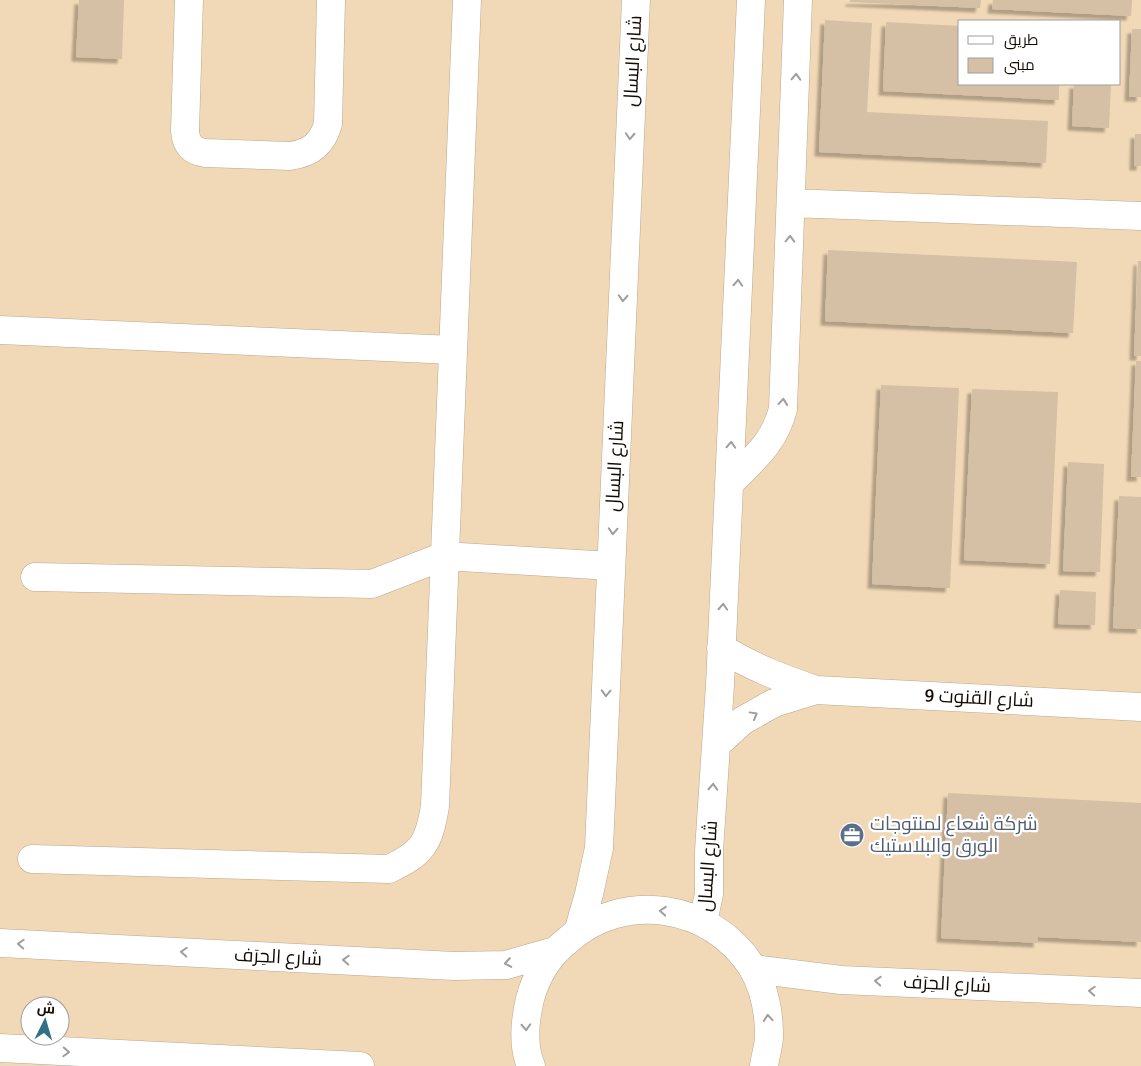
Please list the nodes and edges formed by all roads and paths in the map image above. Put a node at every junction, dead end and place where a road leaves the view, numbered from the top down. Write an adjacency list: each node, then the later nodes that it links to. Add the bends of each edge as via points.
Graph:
1 (189, 0): 2 (street, via 185,131 188,144 205,153 290,156 311,150 325,134 328,124)
2 (331, 0)
3 (467, 0): 10 (street)
4 (636, 0): 13 (street, شارع البسال, one-way to 13)
5 (751, 0): 11 (street, شارع البسال, one-way to 5)
6 (798, 0): 7 (street, one-way to 6)
7 (792, 203): 8 (street); 11 (street, one-way to 7, via 769,442 783,409)
8 (1141, 216)
9 (0, 330): 10 (street)
10 (453, 350): 12 (street)
11 (729, 484): 15 (street, شارع البسال, one-way to 11)
12 (444, 556): 13 (street); 14 (street, via 372,584); 19 (street, via 435,806 431,829 423,847 407,861 389,869)
13 (611, 566): 21 (street, شارع البسال, one-way to 21, via 599,848)
14 (35, 577)
15 (721, 648): 16 (street, شارع القنوت 9, via 775,676); 18 (street, شارع البسال)
16 (816, 690): 17 (street, شارع القنوت 9); 18 (street, شارع القنوت 9, one-way to 16, via 742,721 774,703)
17 (1141, 706)
18 (716, 745): 20 (street, شارع البسال, one-way to 18, via 709,894)
19 (32, 860)
20 (703, 922): 21 (street, one-way to 21, via 673,912 640,909 608,915); 24 (street, via 739,950)
21 (579, 929): 23 (street)
22 (0, 943): 23 (street, شارع الحِرَف, one-way to 22, via 506,965 454,966)
23 (555, 951): 28 (street, one-way to 28, via 534,983 525,1020)
24 (753, 969): 25 (street, شارع الحِرَف, one-way to 24, via 841,980); 29 (street, one-way to 24, via 769,1038 766,1002)
25 (1141, 993)
26 (0, 1048): 27 (street, one-way to 27)
27 (360, 1066)
28 (531, 1066)
29 (764, 1066)

